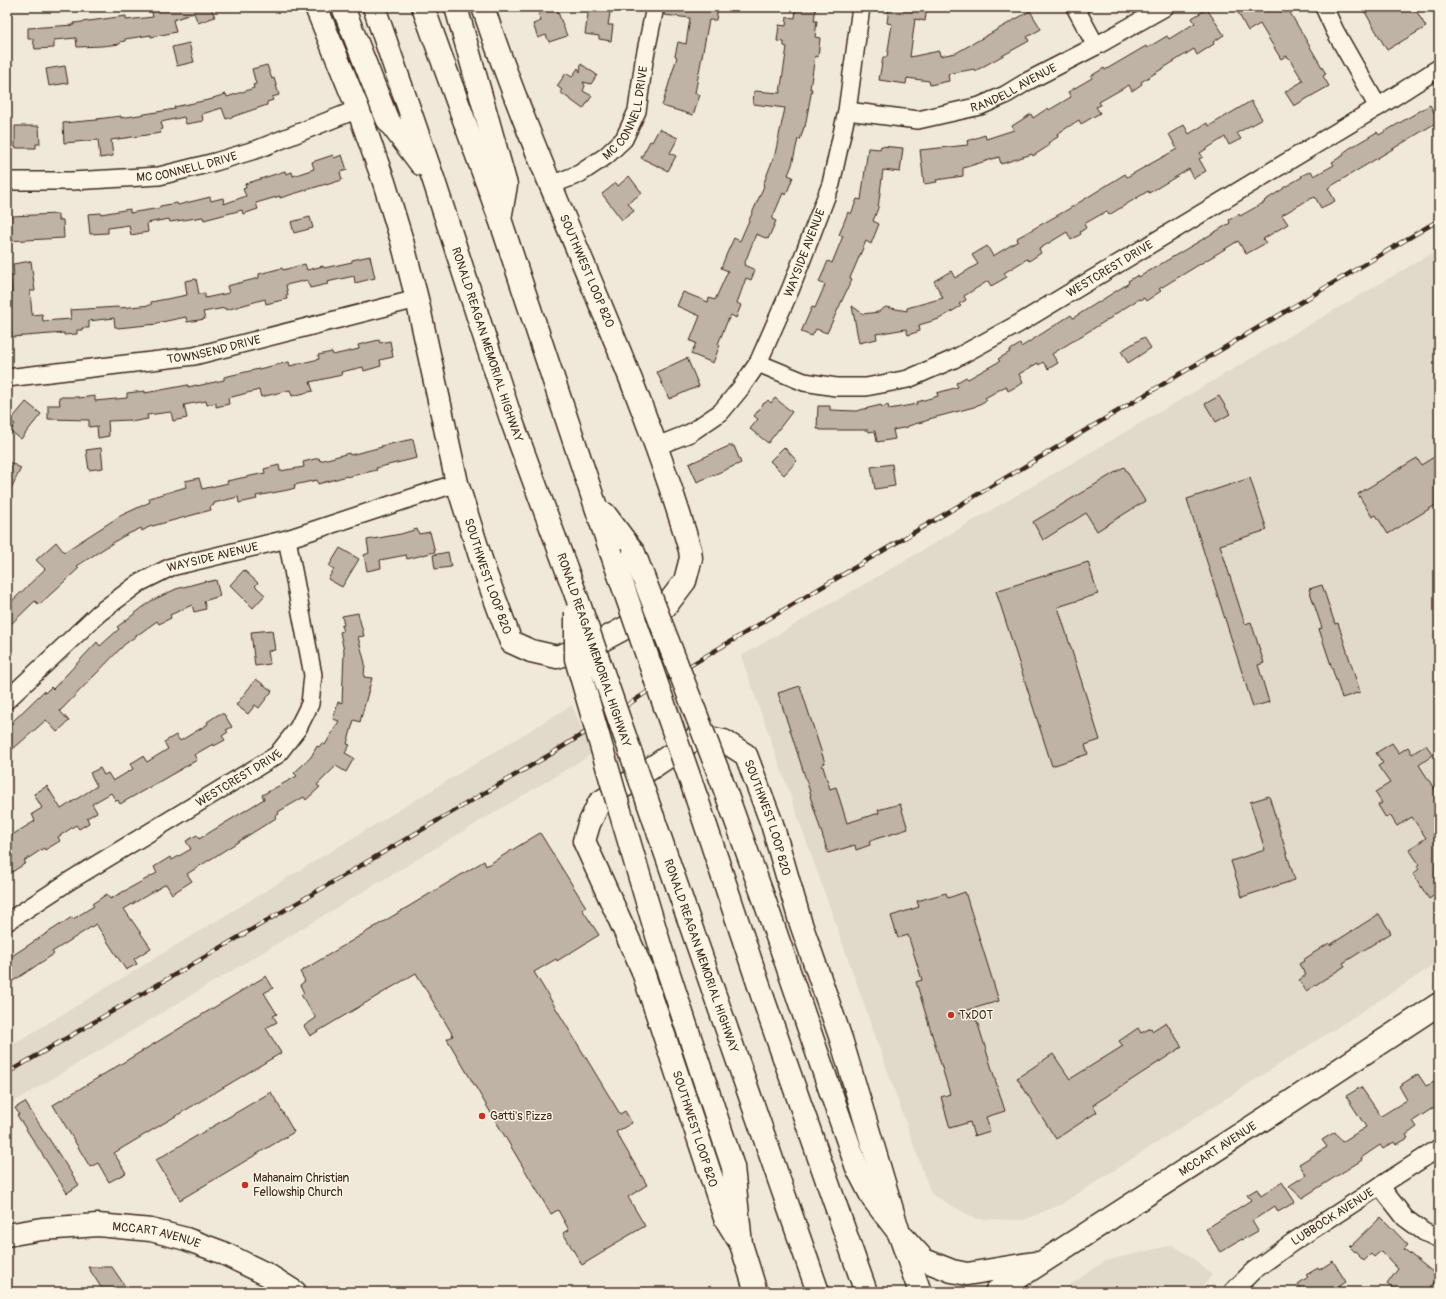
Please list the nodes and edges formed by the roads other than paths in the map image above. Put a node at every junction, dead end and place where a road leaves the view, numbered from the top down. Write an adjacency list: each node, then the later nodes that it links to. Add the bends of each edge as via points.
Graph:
1 (316, 7): 15 (main road, SOUTHWEST LOOP 820)
2 (343, 7): 17 (main road, via 388,119)
3 (374, 7): 17 (main road, RONALD REAGAN MEMORIAL HIGHWAY)
4 (422, 7): 20 (main road)
5 (456, 7): 20 (main road, via 506,185)
6 (483, 7): 19 (main road, SOUTHWEST LOOP 820, via 509,81)
7 (655, 7): 19 (street, MC CONNELL DRIVE, via 636,111 624,139 606,156 579,174)
8 (861, 7): 16 (street, WAYSIDE AVENUE)
9 (1075, 7): 12 (street)
10 (1165, 7): 12 (street, RANDELL AVENUE)
11 (1324, 7): 14 (street)
12 (1096, 46): 16 (street, RANDELL AVENUE, via 980,106 918,120)
13 (1439, 68): 14 (street, WESTCREST DRIVE)
14 (1378, 107): 22 (street, WESTCREST DRIVE, via 1018,324 954,359 908,379 866,387 836,387 804,382)
15 (358, 110): 18 (street, MC CONNELL DRIVE, via 258,149 159,176); 21 (main road, SOUTHWEST LOOP 820, via 402,241)
16 (847, 111): 22 (street, WAYSIDE AVENUE, via 831,184 791,288)
17 (434, 180): 28 (main road, RONALD REAGAN MEMORIAL HIGHWAY, via 511,419)
18 (7, 182)
19 (551, 185): 24 (main road, SOUTHWEST LOOP 820, via 615,337)
20 (500, 219): 26 (main road)
21 (417, 299): 23 (street, TOWNSEND DRIVE, via 194,356); 25 (main road, SOUTHWEST LOOP 820)
22 (758, 363): 24 (street, WAYSIDE AVENUE, via 721,412 690,433)
23 (7, 378)
24 (657, 446): 25 (main road, SOUTHWEST LOOP 820, via 690,550 691,558 685,581 666,606 597,643 557,657 531,651 511,642 485,572)
25 (457, 483): 27 (street, WAYSIDE AVENUE)
26 (594, 499): 34 (main road, bridge, via 634,553 721,780 857,1168 873,1199); 42 (main road, bridge)
27 (288, 539): 29 (street, WAYSIDE AVENUE, via 171,567 139,583 99,614); 30 (street, WESTCREST DRIVE, via 313,675 310,704 298,728 277,755 71,880)
28 (576, 595): 37 (main road, bridge, via 576,659 664,959 733,1167); 41 (main road, RONALD REAGAN MEMORIAL HIGHWAY, bridge)
29 (7, 700)
30 (7, 922)
31 (1439, 1004): 38 (main road, MCCART AVENUE)
32 (1439, 1148): 33 (street, LUBBOCK AVENUE)
33 (1380, 1186): 36 (street, via 1405,1218); 45 (street, LUBBOCK AVENUE, via 1293,1242 1253,1272)
34 (899, 1233): 37 (main road, SOUTHWEST LOOP 820, via 841,1039 800,921 772,824 746,755 724,740 699,736 599,803 584,840 642,969 725,1218); 38 (main road, via 924,1260 967,1274); 43 (main road, SOUTHWEST LOOP 820)
35 (7, 1235): 39 (main road, MCCART AVENUE, via 100,1225 150,1230 186,1238 221,1252 268,1275)
36 (1439, 1240)
37 (741, 1244): 40 (main road, SOUTHWEST LOOP 820)
38 (1046, 1261): 44 (main road, MCCART AVENUE)
39 (294, 1292)
40 (756, 1292)
41 (818, 1292)
42 (866, 1292)
43 (920, 1292)
44 (996, 1292)
45 (1232, 1292)

